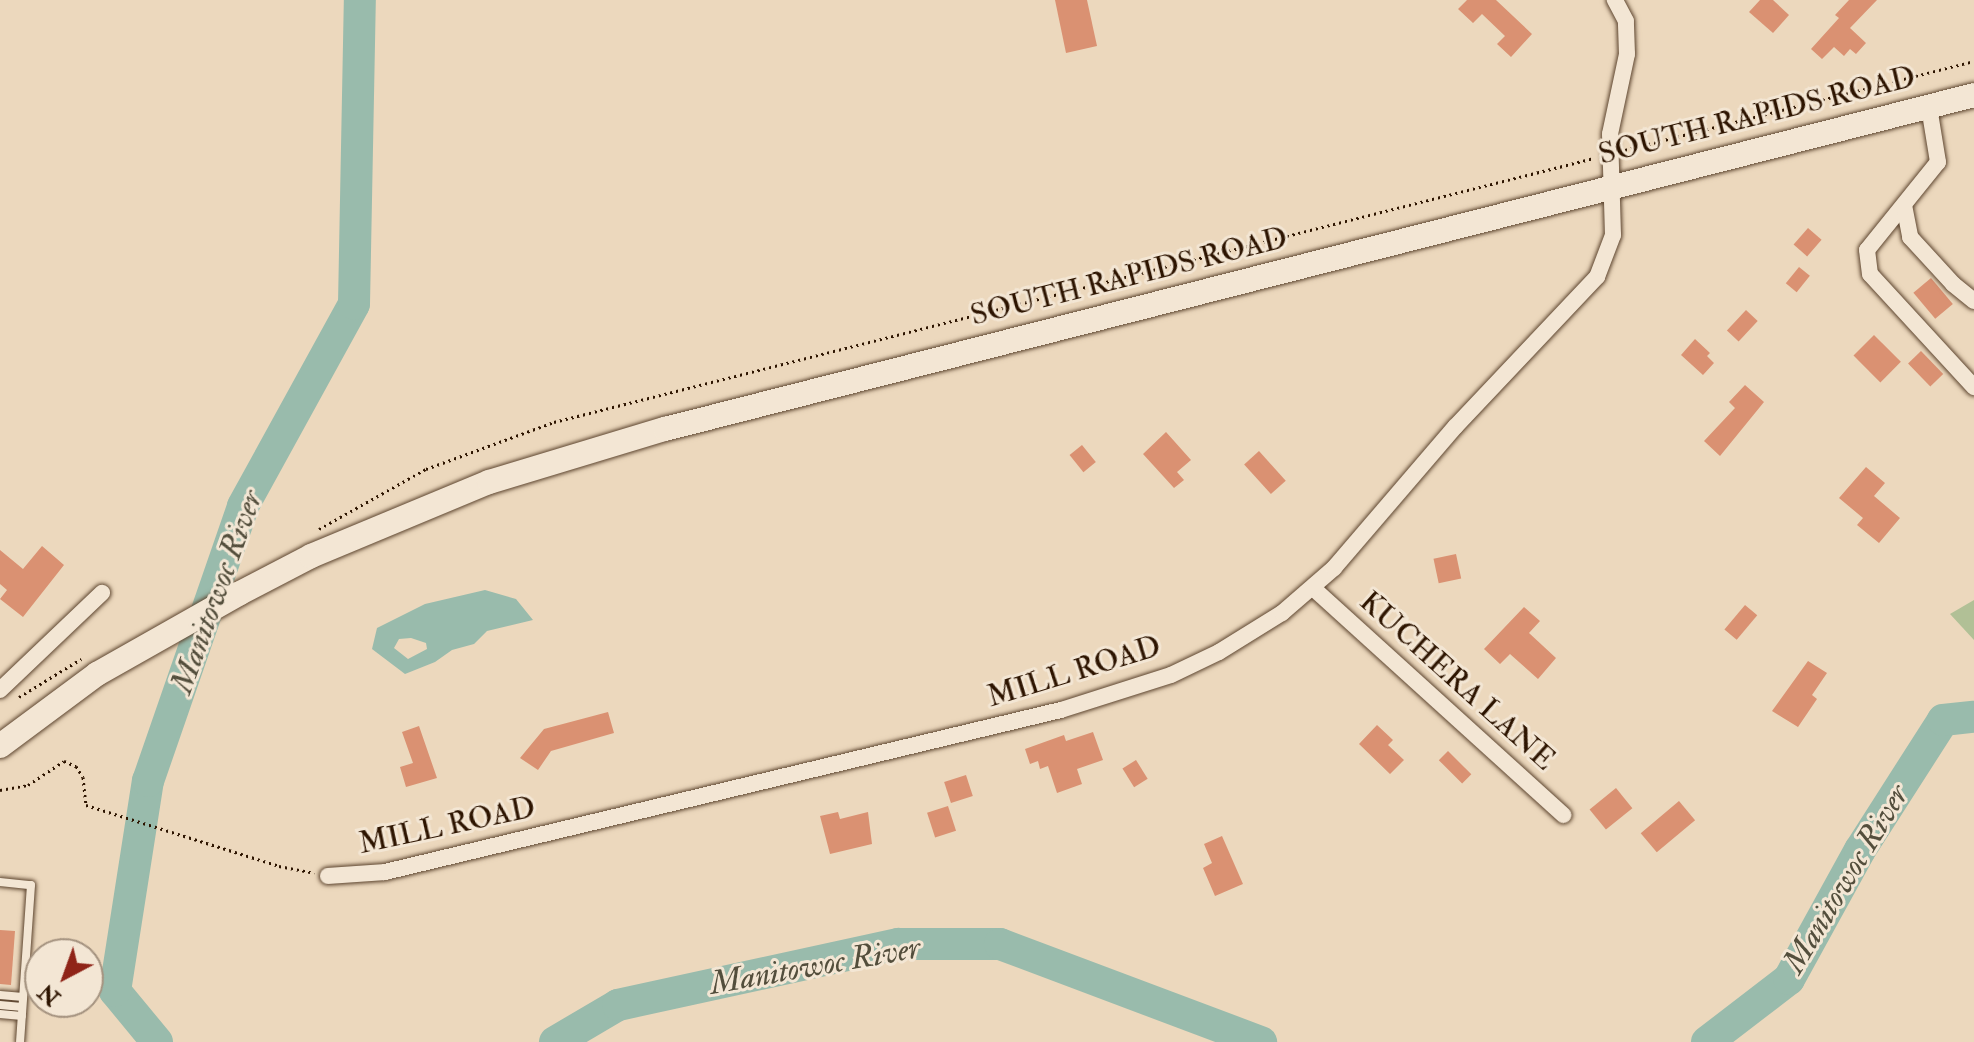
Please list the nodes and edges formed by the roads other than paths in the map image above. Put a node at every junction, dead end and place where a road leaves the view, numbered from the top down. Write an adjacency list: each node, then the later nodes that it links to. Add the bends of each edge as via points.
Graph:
1 (1615, 0): 4 (street, MILL ROAD, via 1626,21 1627,54 1610,134)
2 (1974, 95): 3 (main road, SOUTH RAPIDS ROAD)
3 (1929, 107): 4 (main road, SOUTH RAPIDS ROAD); 5 (street, via 1938,162)
4 (1613, 185): 8 (street, MILL ROAD, via 1613,235 1597,277); 11 (main road, SOUTH RAPIDS ROAD, via 665,429 489,482 311,556 92,666)
5 (1904, 205): 6 (street, via 1910,237); 7 (street, via 1867,250 1870,274)
6 (1974, 301)
7 (1974, 387)
8 (1313, 588): 12 (street, KUCHERA LANE); 13 (street, MILL ROAD, via 1207,658 1061,710 385,872)
9 (102, 593): 10 (street)
10 (6, 696)
11 (0, 746)
12 (1563, 815)
13 (328, 876)
14 (0, 882): 17 (lane, via 31,885)
15 (0, 995): 17 (lane)
16 (0, 1005): 17 (lane)
17 (22, 1006): 18 (lane); 19 (lane)
18 (0, 1014)
19 (20, 1042)

